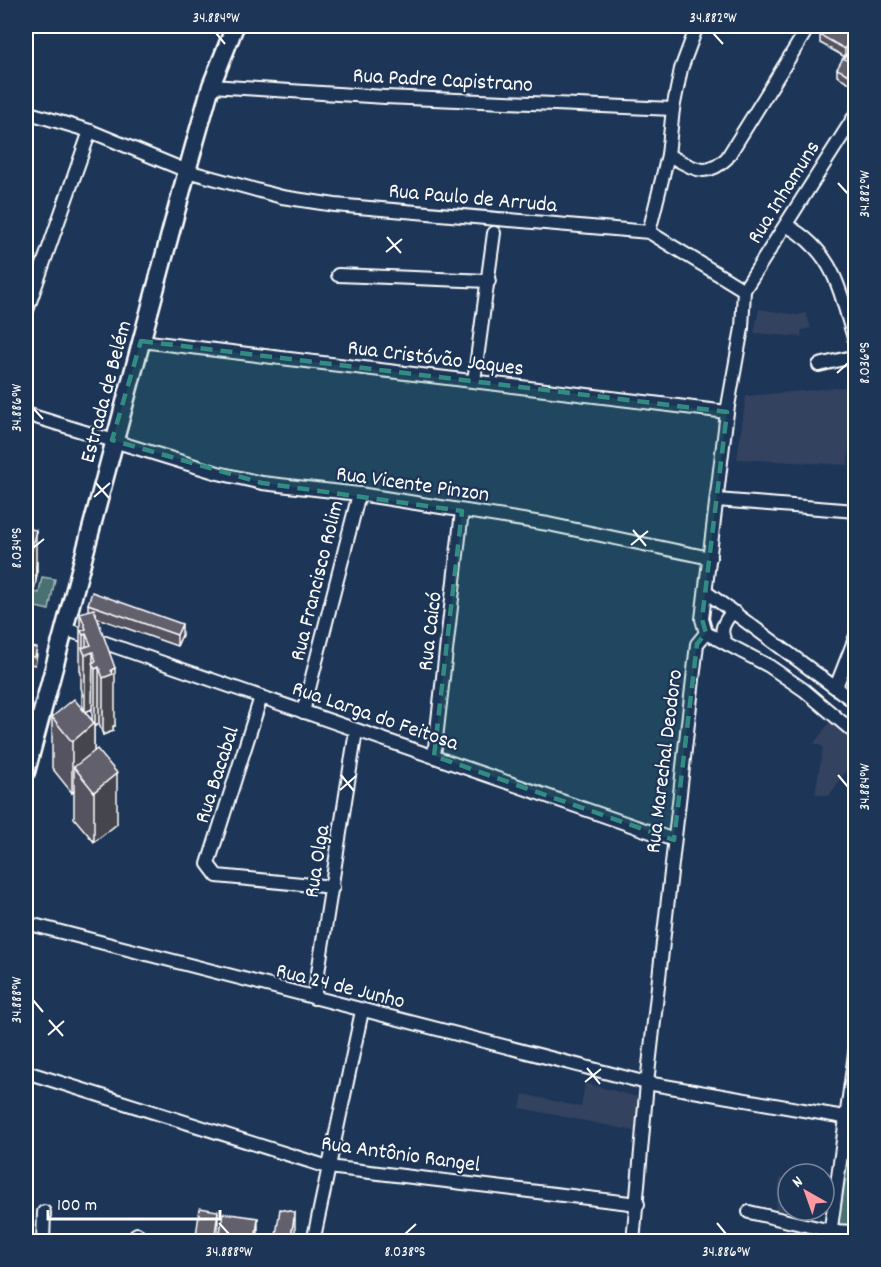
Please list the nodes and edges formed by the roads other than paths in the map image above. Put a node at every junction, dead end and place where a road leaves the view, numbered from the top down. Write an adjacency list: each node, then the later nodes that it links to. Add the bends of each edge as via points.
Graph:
1 (235, 26): 4 (main road, Estrada de Belém)
2 (697, 26): 5 (street, via 681,69)
3 (809, 26): 9 (street, via 717,168 699,171)
4 (211, 86): 5 (street, Rua Padre Capistrano); 10 (main road, Estrada de Belém)
5 (673, 109): 9 (street)
6 (26, 112): 8 (street, Rua Paulo de Arruda)
7 (855, 114): 11 (street, Rua Inhamuns)
8 (90, 131): 10 (street, Rua Paulo de Arruda); 17 (street)
9 (668, 155): 12 (street)
10 (187, 171): 12 (street, Rua Paulo de Arruda, via 282,197 335,205); 18 (main road, Estrada de Belém)
11 (786, 225): 16 (street, Rua Inhamuns); 19 (street, via 816,245 826,259)
12 (649, 232): 16 (street, Rua Paulo de Arruda)
13 (494, 233): 15 (street)
14 (338, 275): 15 (street)
15 (489, 282): 22 (street)
16 (744, 290): 23 (street, Rua Marechal Deodoro, via 742,328)
17 (26, 312)
18 (141, 341): 22 (street, Rua Cristóvão Jaques); 25 (main road, Estrada de Belém)
19 (855, 344)
20 (855, 356): 21 (street)
21 (819, 364)
22 (474, 381): 23 (street, Rua Cristóvão Jaques)
23 (727, 412): 27 (street, Rua Marechal Deodoro)
24 (26, 414): 25 (street, Rua Vicente Pinzon)
25 (112, 440): 26 (street, Rua Vicente Pinzon, via 229,476 285,487); 33 (main road, Estrada de Belém)
26 (359, 494): 28 (street, Rua Vicente Pinzon); 40 (street, Rua Francisco Rolim)
27 (717, 500): 29 (street); 30 (street, Rua Marechal Deodoro)
28 (462, 511): 30 (street, Rua Vicente Pinzon, via 548,524); 43 (street, Rua Caicó)
29 (855, 511)
30 (710, 558): 31 (street, Rua Marechal Deodoro)
31 (706, 592): 32 (street); 34 (street, Rua Marechal Deodoro, via 702,619)
32 (736, 613): 36 (street, via 723,625); 37 (street)
33 (65, 629): 38 (street, Rua Larga do Feitosa); 44 (main road, Estrada de Belém)
34 (706, 633): 36 (street); 45 (street, Rua Marechal Deodoro, via 697,644)
35 (855, 636): 37 (street)
36 (727, 644): 42 (street, via 778,672)
37 (836, 687): 39 (street)
38 (261, 697): 40 (street, Rua Larga do Feitosa); 46 (street, Rua Bacabal, via 208,864 217,876)
39 (855, 703)
40 (303, 712): 41 (street, Rua Larga do Feitosa)
41 (356, 731): 43 (street, Rua Larga do Feitosa); 46 (street, Rua Olga)
42 (855, 734)
43 (434, 756): 45 (street, Rua Larga do Feitosa)
44 (26, 772)
45 (674, 840): 52 (street, Rua Marechal Deodoro)
46 (333, 887): 48 (street, Rua Olga)
47 (26, 923): 48 (street, Rua 24 de Junho)
48 (314, 998): 49 (street, Rua 24 de Junho)
49 (362, 1011): 52 (street, Rua 24 de Junho); 54 (street)
50 (855, 1046): 53 (street)
51 (26, 1072): 54 (street, Rua Antônio Rangel)
52 (647, 1083): 53 (street, Rua 24 de Junho); 55 (street, Rua Marechal Deodoro)
53 (850, 1119): 59 (street)
54 (328, 1167): 55 (street, Rua Antônio Rangel); 61 (street)
55 (638, 1204): 62 (street, Rua Marechal Deodoro)
56 (44, 1212): 60 (street)
57 (749, 1212): 59 (street)
58 (855, 1232): 59 (street)
59 (830, 1236)
60 (43, 1242)
61 (313, 1242)
62 (633, 1242)

